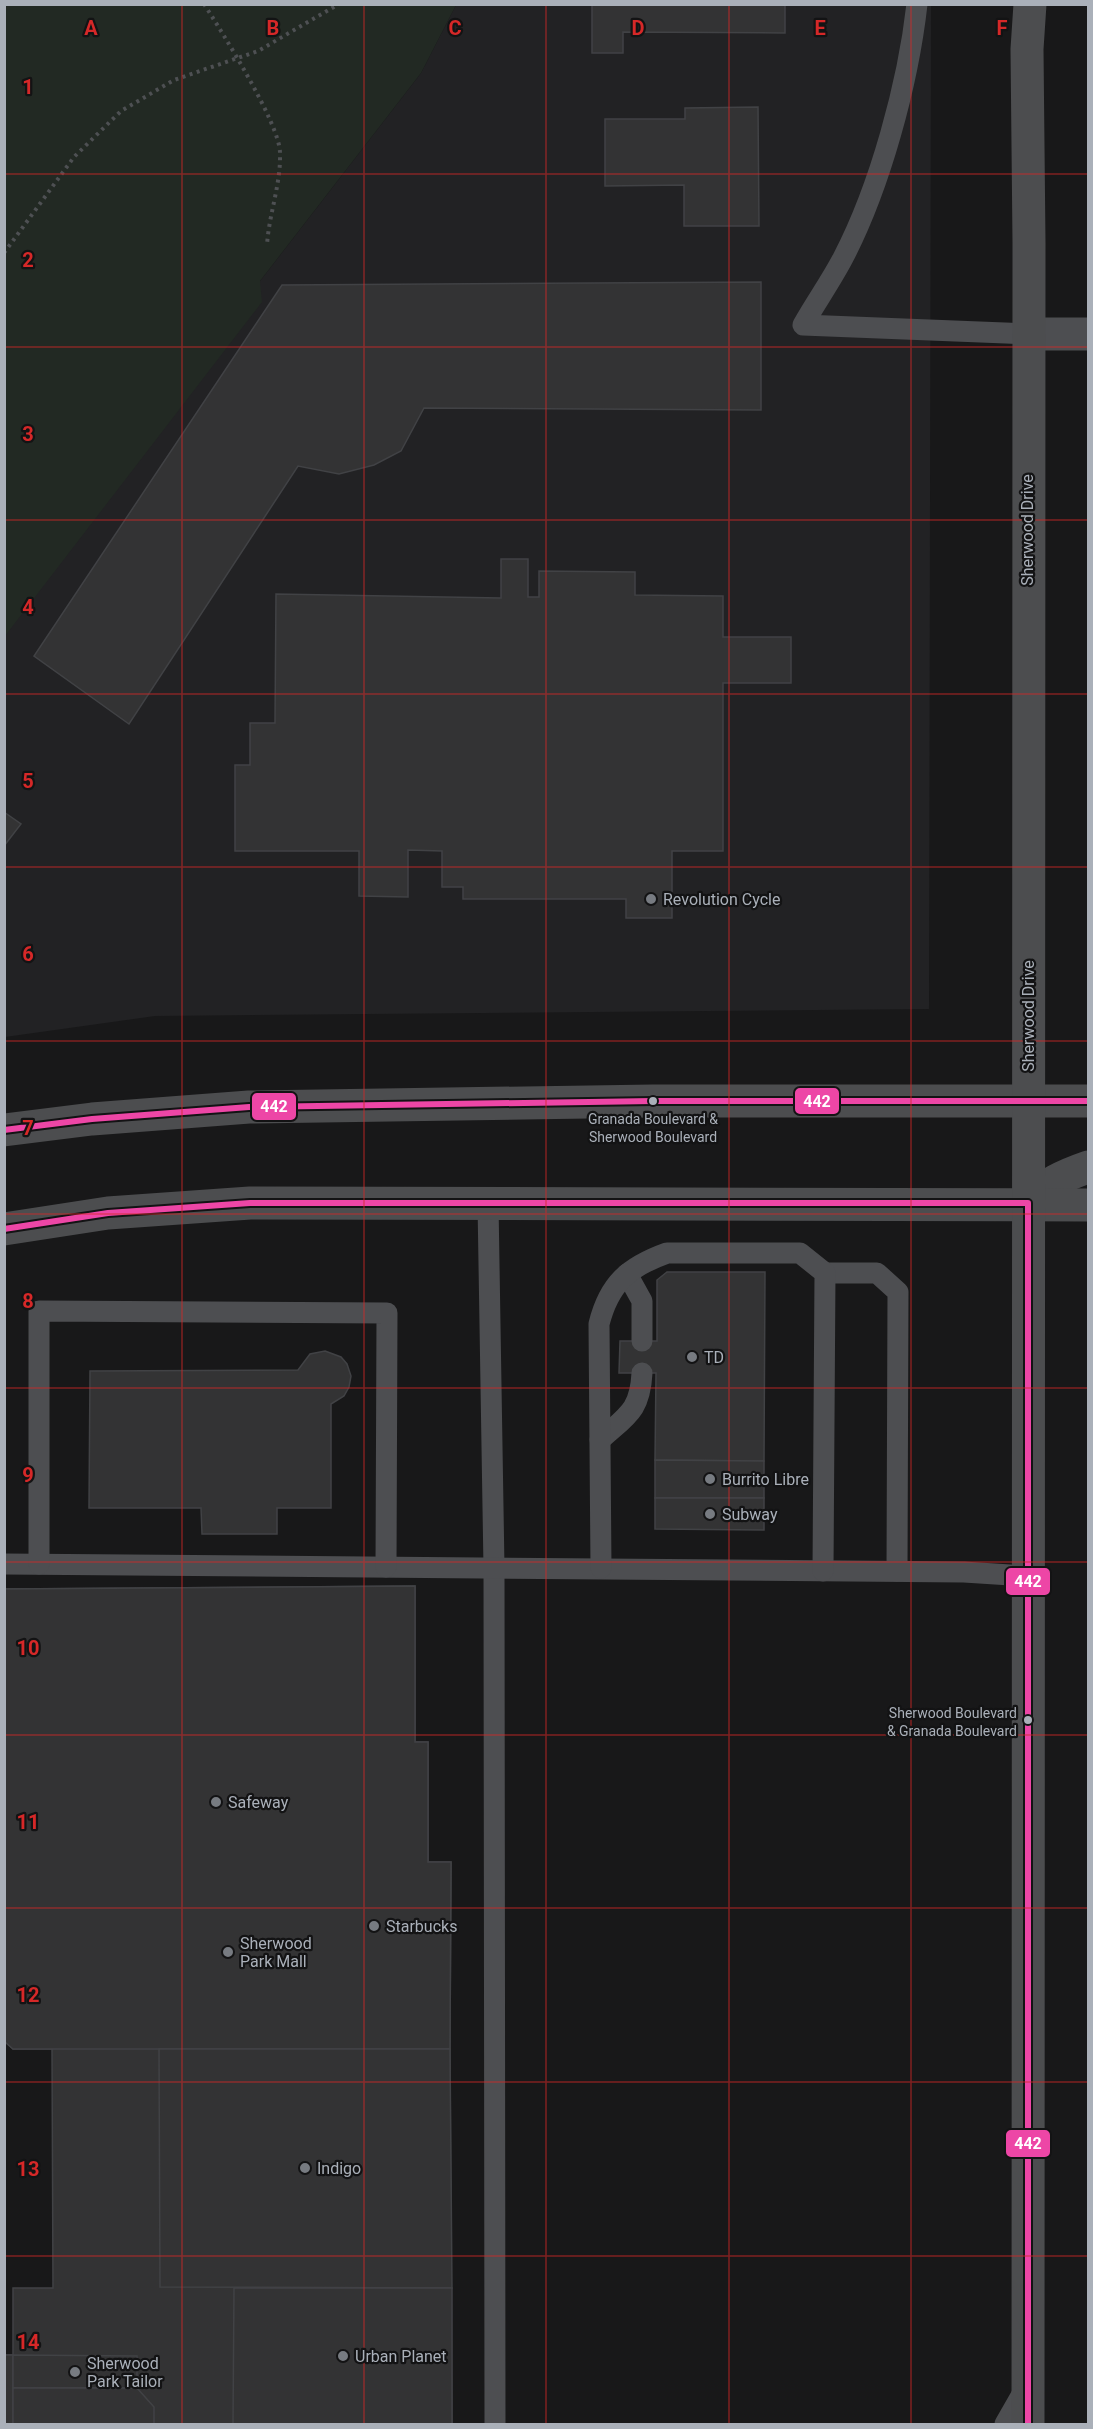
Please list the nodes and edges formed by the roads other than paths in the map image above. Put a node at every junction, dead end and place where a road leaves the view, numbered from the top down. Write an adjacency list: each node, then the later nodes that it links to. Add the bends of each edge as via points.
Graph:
1 (917, 4): 3 (lane, via 889,138 843,257 803,325)
2 (1030, 4): 3 (main road, Sherwood Drive)
3 (1029, 334): 4 (street); 5 (main road, Sherwood Drive)
4 (1089, 334)
5 (1028, 1100): 6 (main road); 7 (main road, via 249,1107); 10 (main road, Sherwood Drive)
6 (1089, 1101)
7 (4, 1130)
8 (1089, 1167): 10 (main road, via 1049,1183)
9 (488, 1203): 10 (main road); 12 (main road, via 249,1203 108,1213); 21 (lane)
10 (1028, 1203): 11 (main road); 25 (main road, Sherwood Drive)
11 (1089, 1205)
12 (4, 1230)
13 (825, 1273): 14 (lane, via 800,1253 666,1253 646,1260); 23 (lane); 24 (lane, via 877,1273 898,1292)
14 (627, 1274): 15 (lane, via 642,1301); 17 (lane, via 604,1304 599,1323)
15 (642, 1341)
16 (642, 1373): 17 (lane, via 640,1394 632,1410)
17 (600, 1440): 22 (lane)
18 (4, 1564): 19 (lane)
19 (39, 1564): 20 (lane); 20 (lane, via 39,1311 387,1313)
20 (386, 1567): 21 (lane)
21 (494, 1568): 22 (lane); 27 (lane)
22 (601, 1568): 23 (lane)
23 (823, 1571): 24 (lane)
24 (897, 1571): 25 (lane)
25 (1027, 1576): 26 (main road, Sherwood Drive)
26 (1028, 2384): 28 (lane); 29 (main road, Sherwood Drive)
27 (495, 2424)
28 (1005, 2424)
29 (1028, 2424)

